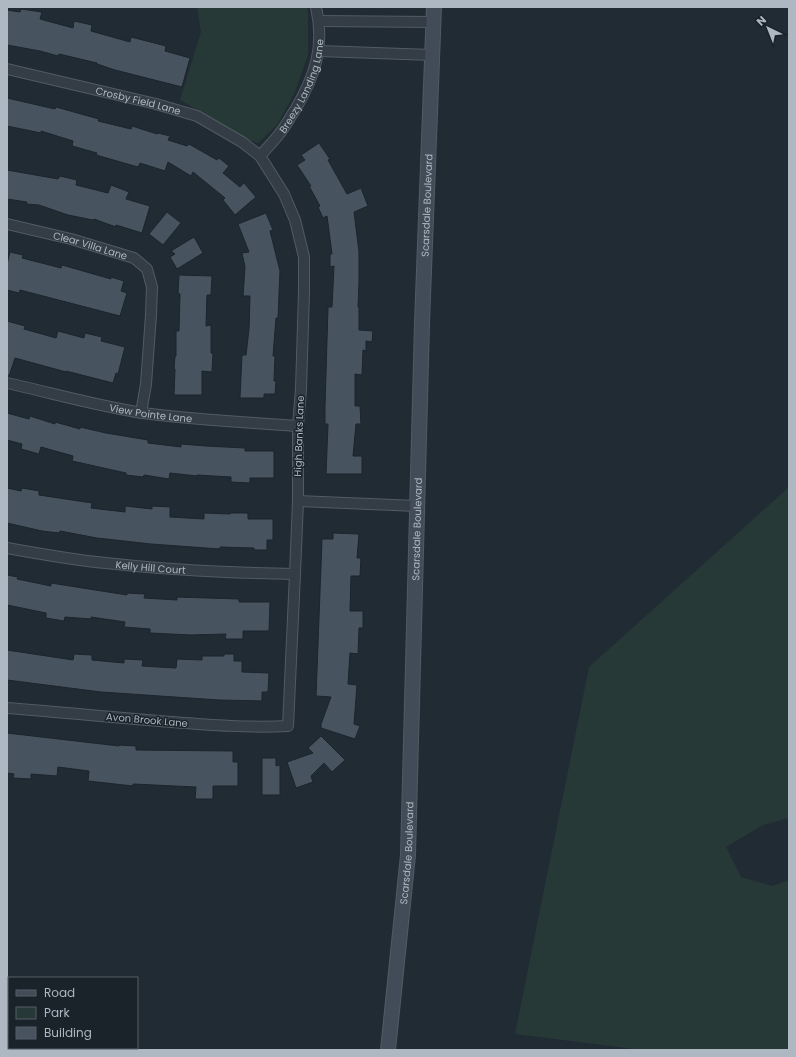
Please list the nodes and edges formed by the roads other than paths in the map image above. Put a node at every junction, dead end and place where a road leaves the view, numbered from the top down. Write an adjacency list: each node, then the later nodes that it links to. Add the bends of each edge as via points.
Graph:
1 (316, 7): 3 (street, Breezy Landing Lane)
2 (434, 7): 4 (main road, Scarsdale Boulevard)
3 (319, 21): 4 (street); 5 (street, Breezy Landing Lane)
4 (433, 22): 6 (main road, Scarsdale Boulevard)
5 (319, 50): 6 (street); 8 (street, Breezy Landing Lane, via 307,89 281,132)
6 (432, 55): 14 (main road, Scarsdale Boulevard)
7 (7, 70): 8 (street, Crosby Field Lane, via 156,104 197,116 242,142)
8 (260, 156): 12 (street, High Banks Lane, via 284,194 295,220 304,257)
9 (7, 224): 11 (street, Clear Villa Lane, via 71,239 134,258 147,269 152,287 151,315 146,384)
10 (7, 383): 11 (street, View Pointe Lane)
11 (141, 412): 12 (street, View Pointe Lane, via 215,421)
12 (298, 426): 13 (street, High Banks Lane)
13 (298, 501): 14 (street); 16 (street, High Banks Lane)
14 (417, 506): 19 (main road, Scarsdale Boulevard, via 408,855)
15 (7, 548): 16 (street, Kelly Hill Court, via 148,568)
16 (295, 574): 18 (street, High Banks Lane)
17 (7, 708): 18 (street, Avon Brook Lane, via 206,725 262,728)
18 (288, 726)
19 (388, 1050)

